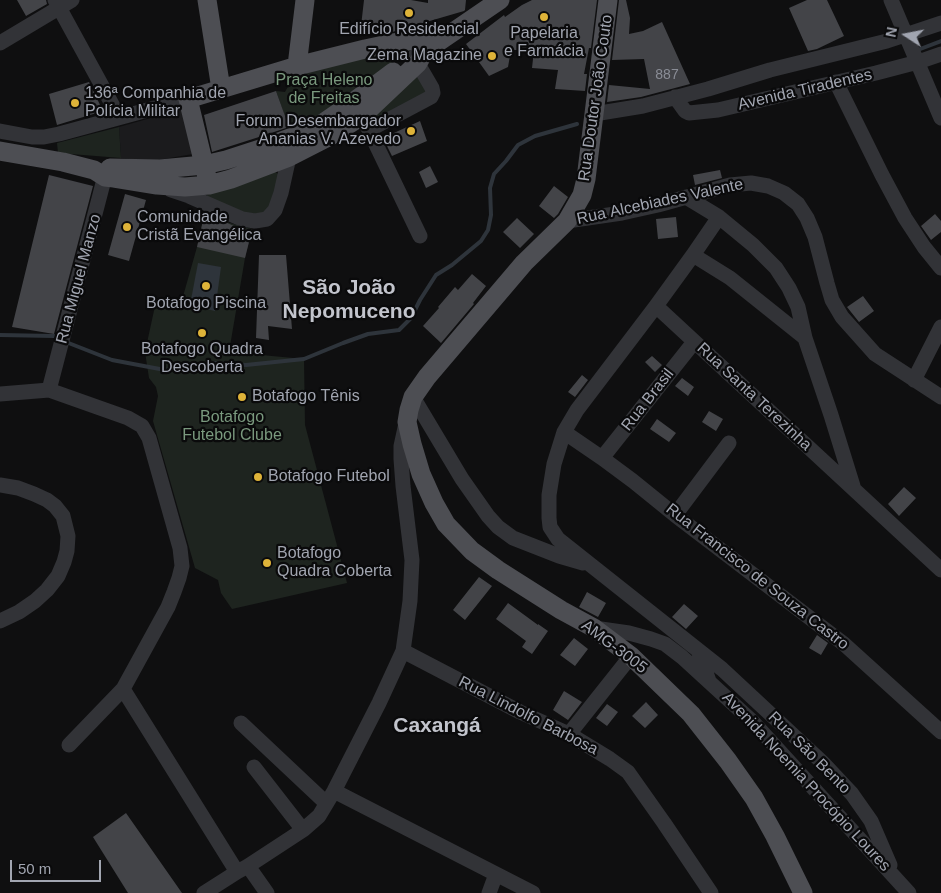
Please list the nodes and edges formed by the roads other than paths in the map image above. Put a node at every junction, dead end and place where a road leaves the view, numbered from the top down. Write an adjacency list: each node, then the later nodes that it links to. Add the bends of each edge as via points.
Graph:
1 (207, 0): 16 (main road)
2 (305, 0): 14 (main road)
3 (500, 0): 9 (main road)
4 (608, 0): 19 (main road, Rua Doutor João Couto)
5 (890, 0): 8 (street)
6 (63, 3): 10 (street); 21 (street)
7 (941, 23): 8 (street)
8 (906, 35): 13 (street); 17 (street)
9 (447, 36): 12 (main road); 14 (main road, via 374,47)
10 (0, 43)
11 (941, 54): 13 (street, Avenida Tiradentes)
12 (418, 58): 20 (main road); 20 (street, via 432,88 431,97)
13 (918, 62): 15 (street, Avenida Tiradentes); 22 (street)
14 (297, 66): 16 (main road)
15 (836, 82): 17 (street, Avenida Tiradentes, via 693,113 685,111); 35 (street, via 905,218)
16 (221, 89): 18 (main road)
17 (675, 97): 19 (street)
18 (188, 99): 21 (street); 26 (main road)
19 (594, 114): 32 (main road, Rua Doutor João Couto, via 586,180 582,195)
20 (362, 116): 25 (main road); 26 (main road, via 323,123 254,151); 33 (street)
21 (119, 117): 23 (street, via 44,136)
22 (941, 118)
23 (0, 131)
24 (0, 151): 27 (main road)
25 (289, 157): 28 (street, via 275,210 267,219 242,219); 29 (main road)
26 (204, 165): 27 (main road); 29 (main road)
27 (102, 172): 28 (main road); 41 (street, Rua Miguel Manzo)
28 (158, 185): 29 (main road)
29 (209, 185)
30 (686, 197): 31 (street); 32 (street, Rua Alcebiades Valente, via 622,213); 40 (street, Rua Alcebiades Valente, via 751,183 784,193 798,204 808,218 832,300 842,317 875,354)
31 (719, 216): 34 (street); 38 (street, via 776,268 798,306)
32 (567, 221): 43 (main road, Rua Doutor João Couto, via 524,263 427,377)
33 (420, 236)
34 (694, 255): 36 (street); 38 (street, via 730,278)
35 (941, 268)
36 (656, 306): 39 (street, Rua Santa Terezinha); 46 (street, via 576,410)
37 (941, 327): 40 (street)
38 (805, 338): 50 (street)
39 (694, 342): 48 (street, Rua Brasil); 50 (street, Rua Santa Terezinha)
40 (914, 380): 44 (street, Rua Alcebiades Valente)
41 (49, 390): 42 (street); 60 (street, via 142,426 149,438 178,537 182,566 179,578 168,606)
42 (0, 394)
43 (414, 397): 45 (main road, AMG-3005); 52 (street, via 462,478 498,527 513,538)
44 (941, 397)
45 (407, 422): 55 (main road, AMG-3005, via 421,474 446,524 472,551 498,570); 57 (street, via 401,459 412,560)
46 (564, 432): 48 (street, Rua Francisco de Souza Castro); 52 (street, Rua São Bento, via 554,464 550,527 558,539)
47 (729, 443): 51 (street)
48 (602, 458): 51 (street, Rua Francisco de Souza Castro)
49 (0, 485): 54 (street, via 34,494 56,506 63,516 68,536 64,562 47,590 19,612)
50 (853, 488): 53 (street, Rua Santa Terezinha)
51 (675, 515): 62 (street, Rua Francisco de Souza Castro, via 844,644)
52 (590, 565): 56 (street, Rua São Bento)
53 (941, 570)
54 (0, 621)
55 (594, 628): 58 (main road, AMG-3005); 59 (street, Avenida Noemia Procópio Loures, via 629,633 665,644)
56 (698, 650): 59 (street); 70 (street, Rua São Bento, via 822,762 852,794 871,821)
57 (403, 651): 63 (street, Rua Lindolfo Barbosa); 66 (street)
58 (631, 656): 63 (street); 76 (main road, AMG-3005, via 691,714 728,761 754,798)
59 (709, 681): 70 (street, Avenida Noemia Procópio Loures, via 753,722)
60 (123, 689): 64 (street); 68 (street)
61 (241, 723): 66 (street)
62 (941, 732)
63 (569, 734): 75 (street, Rua Lindolfo Barbosa, via 628,772)
64 (69, 745)
65 (254, 767): 67 (street)
66 (330, 797): 67 (street, via 319,816); 69 (street)
67 (303, 830): 68 (street)
68 (243, 869): 71 (street); 72 (street)
69 (496, 874): 73 (street); 74 (street)
70 (894, 876): 77 (street, Avenida Noemia Procópio Loures)
71 (204, 893)
72 (267, 893)
73 (489, 893)
74 (533, 893)
75 (711, 893)
76 (803, 893)
77 (909, 893)

